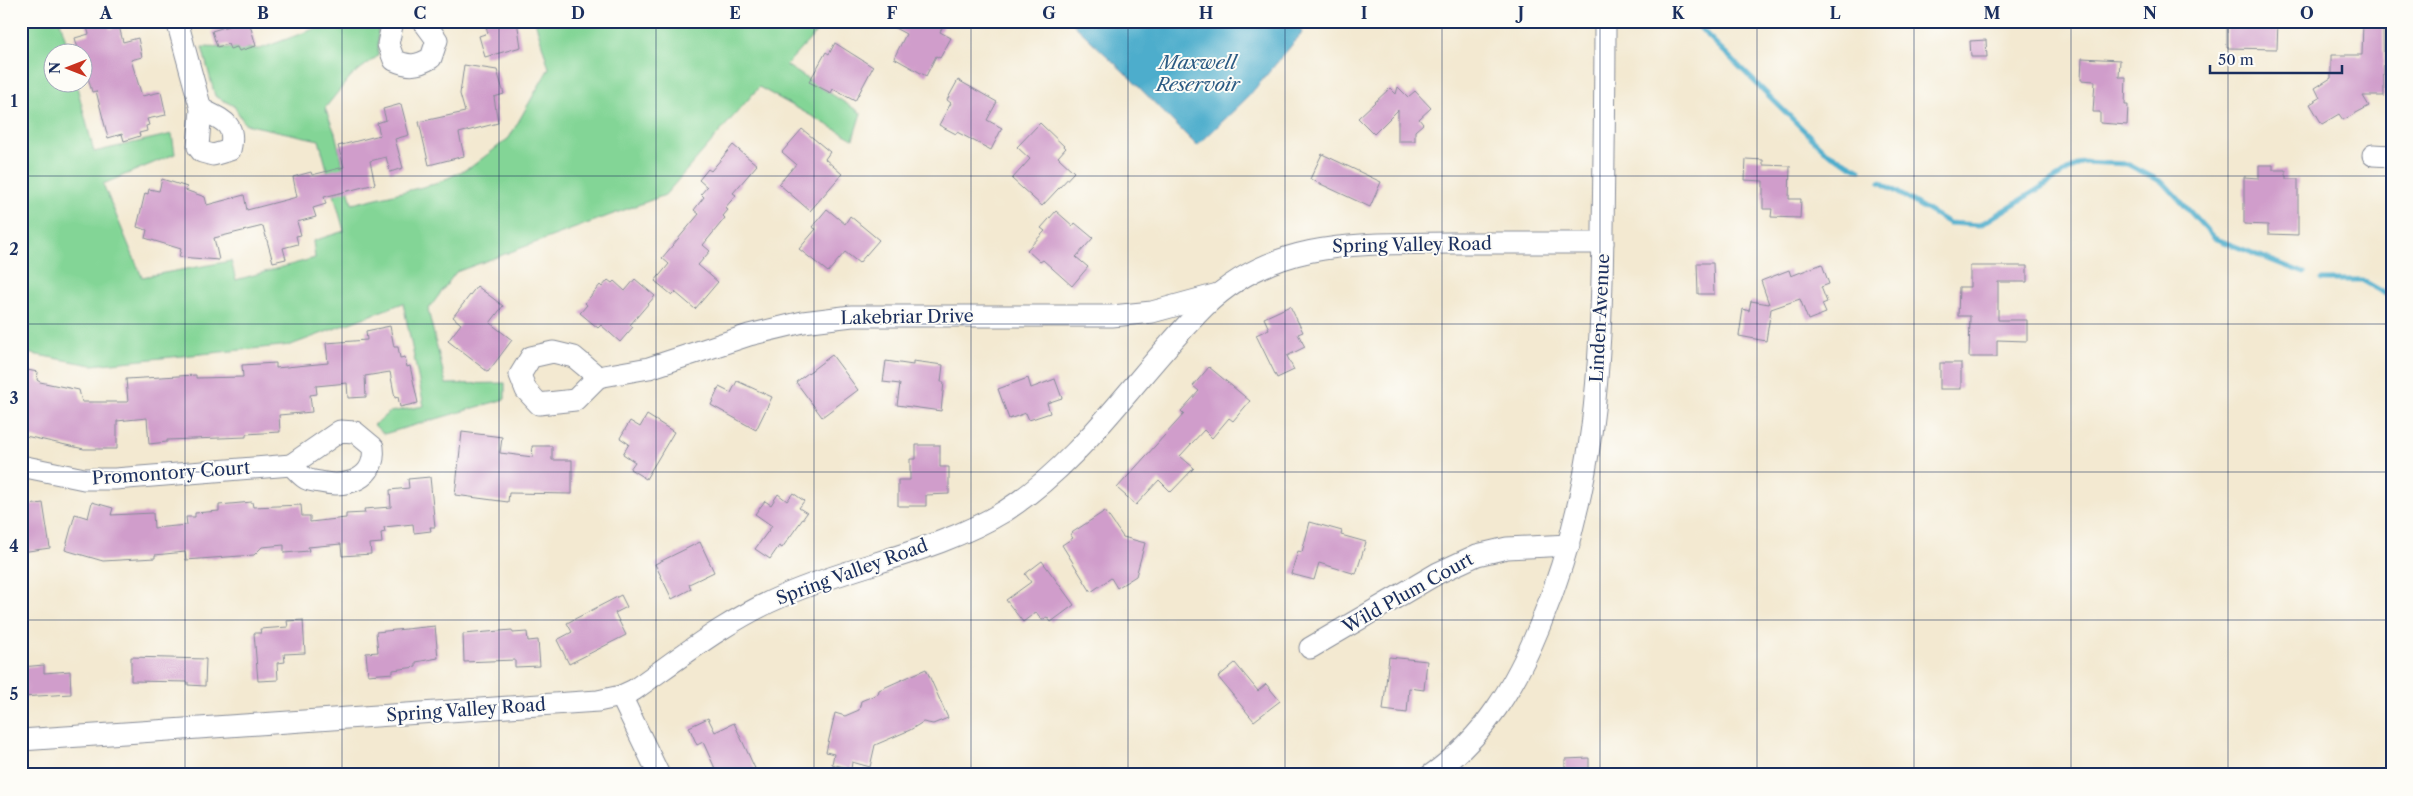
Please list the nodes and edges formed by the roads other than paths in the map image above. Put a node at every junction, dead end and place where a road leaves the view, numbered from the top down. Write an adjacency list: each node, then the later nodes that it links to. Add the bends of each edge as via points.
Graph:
1 (177, 21): 5 (street)
2 (394, 21): 3 (street, via 388,44 394,60 406,65 418,65 431,58 437,40)
3 (423, 21)
4 (1605, 21): 6 (street, Linden Avenue)
5 (201, 110)
6 (1603, 243): 7 (street, Spring Valley Road, via 1377,243 1322,247 1276,261); 11 (street, Linden Avenue, via 1595,408 1587,473)
7 (1221, 293): 8 (street, Lakebriar Drive, via 1152,312 1112,316 852,316 803,322 749,335 649,368); 13 (street, Spring Valley Road, via 1204,307 1049,478 1006,510 965,531 786,594 738,619)
8 (598, 377)
9 (291, 465): 10 (street, Promontory Court, via 92,479)
10 (21, 466)
11 (1569, 545): 12 (street, Wild Plum Court, via 1507,548 1477,555 1438,573); 16 (street, Linden Avenue, via 1523,666 1500,705 1471,740)
12 (1310, 648)
13 (621, 696): 14 (street, Spring Valley Road, via 588,702); 15 (street)
14 (21, 740)
15 (659, 775)
16 (1431, 775)

